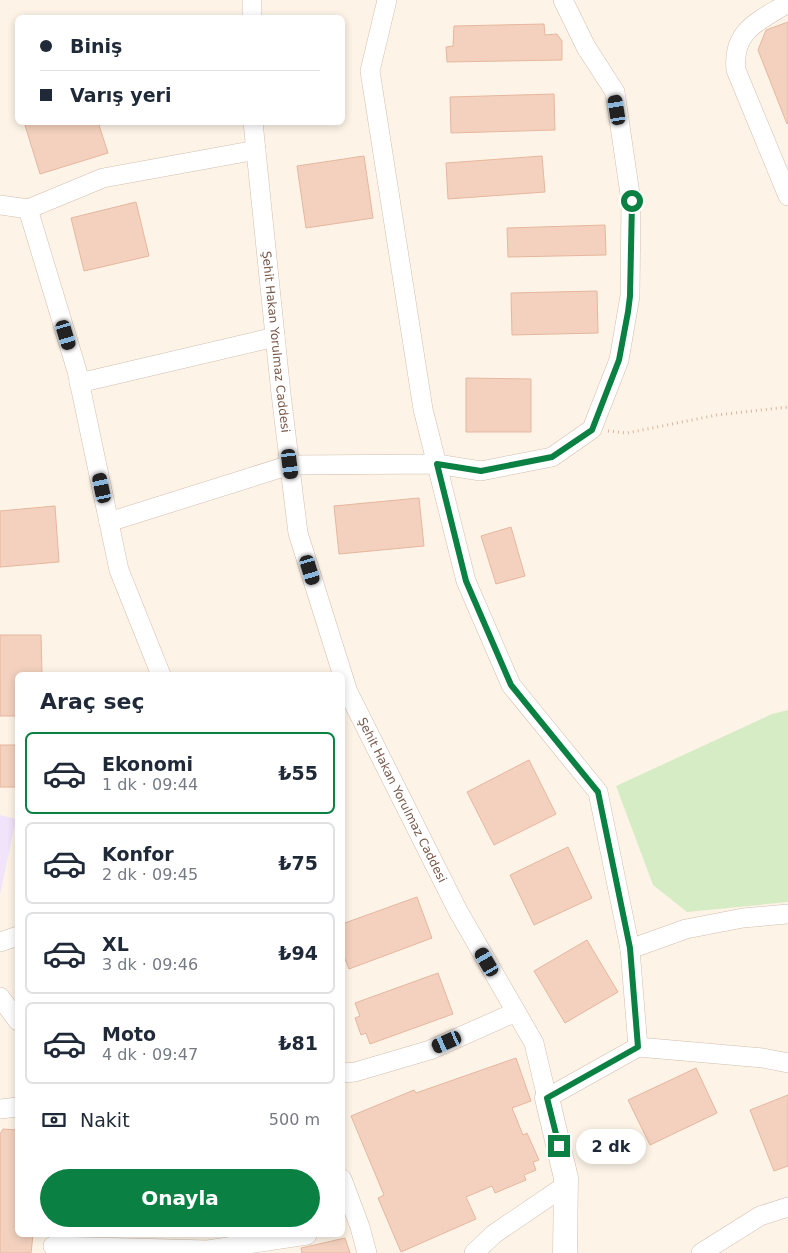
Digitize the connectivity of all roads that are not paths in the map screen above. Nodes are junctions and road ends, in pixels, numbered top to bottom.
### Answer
1 (252, 0) edge
2 (387, 0) edge
3 (563, 0) edge
4 (788, 3) edge
5 (252, 15) edge
6 (254, 125) edge
7 (256, 150) junction
8 (788, 196) edge
9 (0, 205) edge
10 (28, 209) junction
11 (275, 337) junction
12 (80, 383) junction
13 (290, 464) junction
14 (437, 464) junction
15 (109, 522) junction
16 (160, 672) edge
17 (342, 672) edge
18 (345, 682) edge
19 (788, 914) edge
20 (15, 937) edge
21 (0, 942) edge
22 (630, 948) junction
23 (0, 996) edge
24 (516, 1012) junction
25 (15, 1017) edge
26 (638, 1047) junction
27 (788, 1063) edge
28 (345, 1073) edge
29 (547, 1098) junction
30 (15, 1107) edge
31 (0, 1109) edge
32 (566, 1185) junction
33 (345, 1195) edge
34 (788, 1207) edge
35 (351, 1228) edge
36 (294, 1237) edge
37 (53, 1245) edge
38 (367, 1253) edge
39 (474, 1253) edge
40 (565, 1253) edge
41 (701, 1253) edge

1 - 5 street
2 - 14 street
3 - 14 street
4 - 8 street
6 - 7 street, Şehit Hakan Yorulmaz Caddesi
7 - 10 street
7 - 11 street, Şehit Hakan Yorulmaz Caddesi
9 - 10 street
10 - 12 street
11 - 12 street
11 - 13 street, Şehit Hakan Yorulmaz Caddesi
12 - 15 street
13 - 14 street
13 - 15 street
13 - 17 street, Şehit Hakan Yorulmaz Caddesi
14 - 22 street
15 - 16 street
18 - 24 street, Şehit Hakan Yorulmaz Caddesi
19 - 22 street
20 - 21 street
22 - 26 street
23 - 25 street
24 - 28 street
24 - 29 street, Şehit Hakan Yorulmaz Caddesi
26 - 27 street
26 - 29 street
29 - 32 street, Şehit Hakan Yorulmaz Caddesi
30 - 31 street
32 - 39 street
32 - 40 street, Şehit Hakan Yorulmaz Caddesi
33 - 35 street
34 - 41 street
35 - 38 street
36 - 37 street

